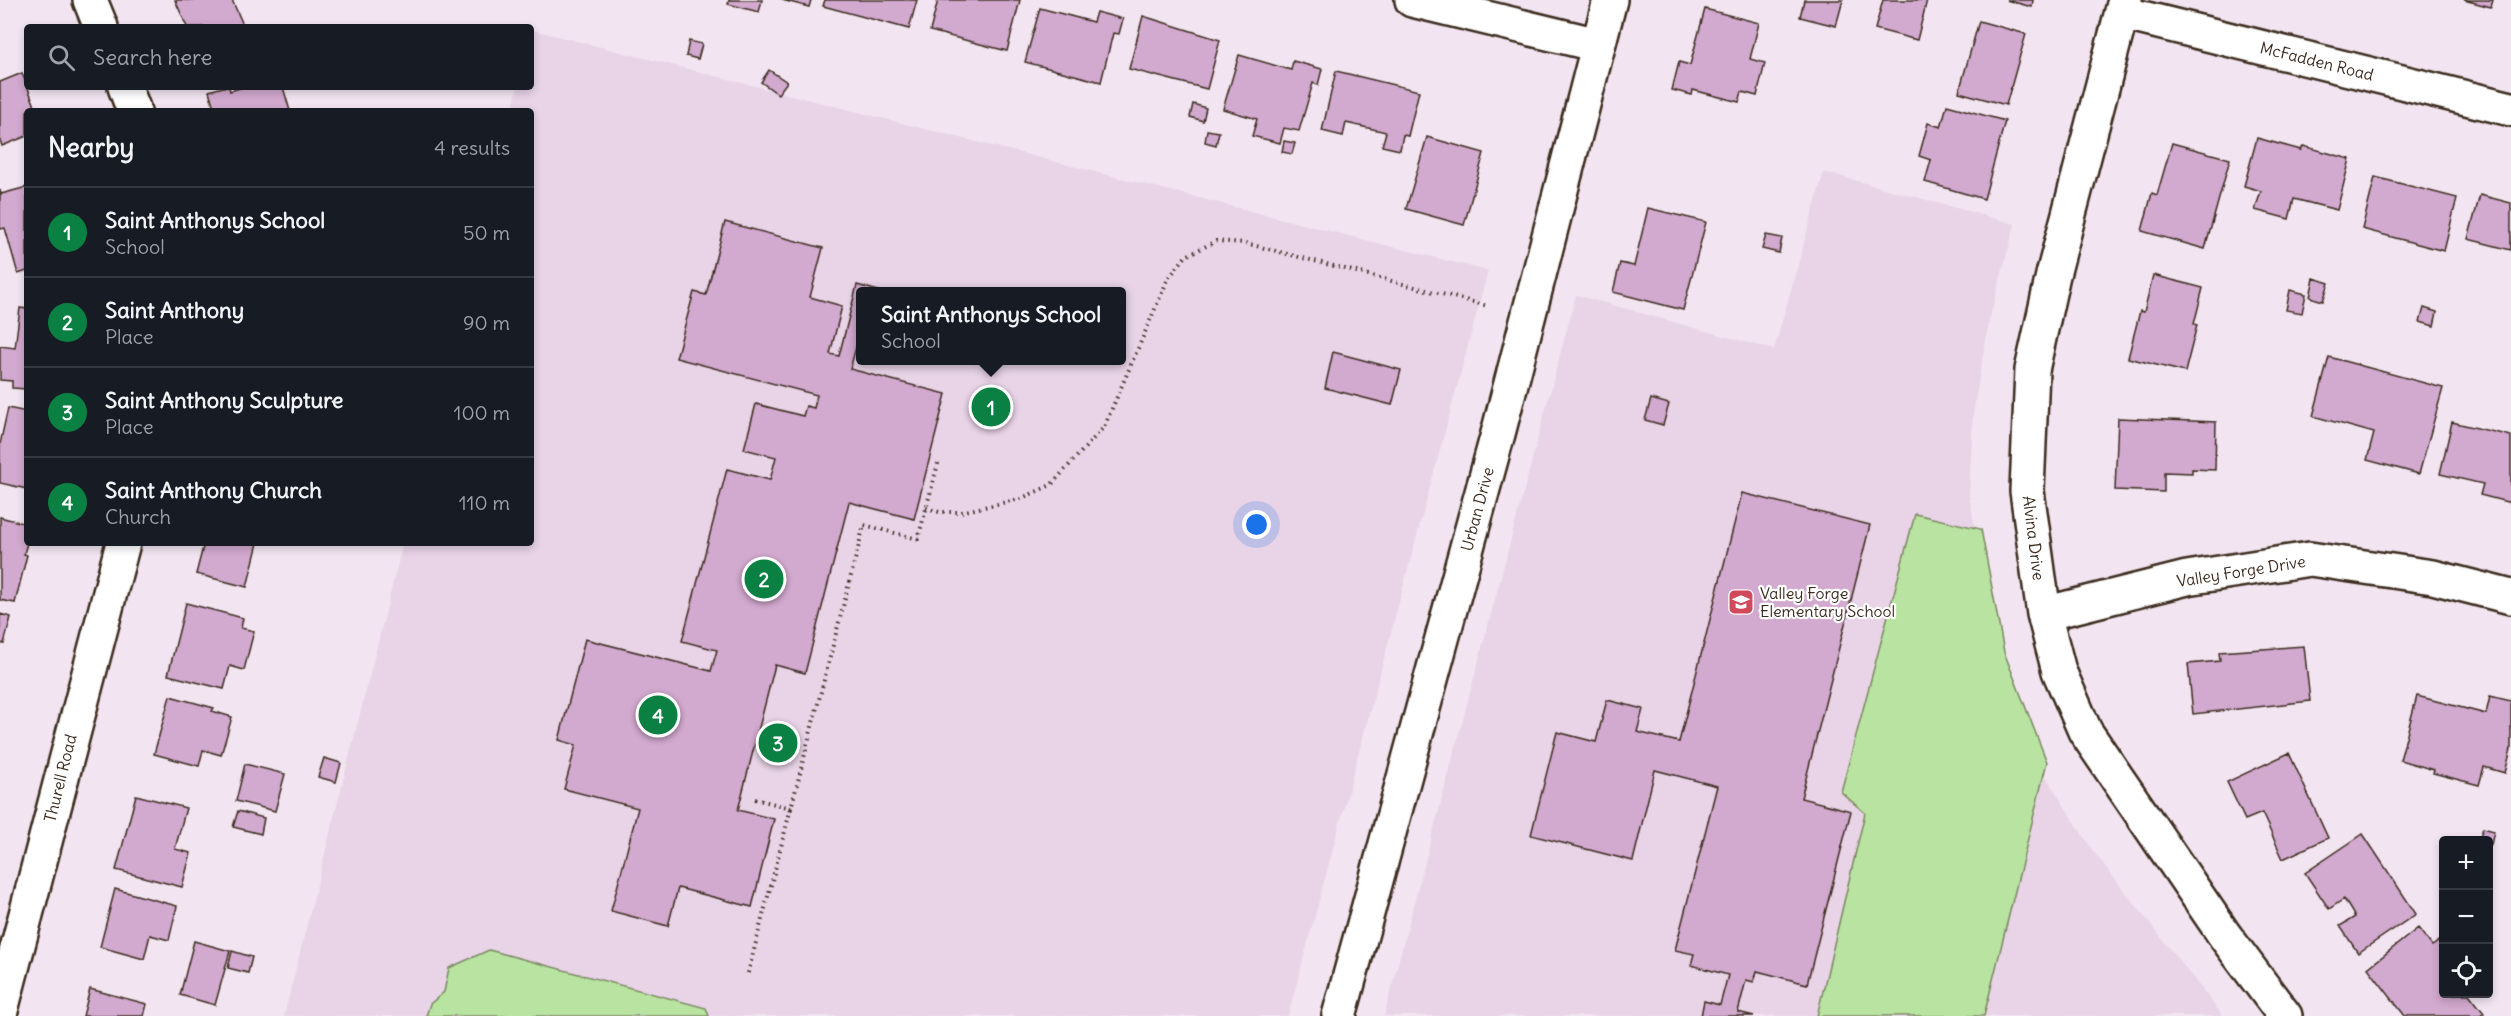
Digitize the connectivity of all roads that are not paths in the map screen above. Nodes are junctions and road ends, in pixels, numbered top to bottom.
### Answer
1 (90, 0) edge
2 (1412, 0) edge
3 (1611, 0) edge
4 (2124, 6) edge
5 (100, 24) edge
6 (1598, 45) junction
7 (126, 90) edge
8 (133, 108) edge
9 (2511, 110) edge
10 (122, 546) edge
11 (2511, 597) edge
12 (2044, 614) junction
13 (0, 1014) edge
14 (1339, 1016) edge
15 (2285, 1016) edge

1 - 5 street
2 - 6 street
3 - 6 street, Urban Drive
4 - 9 street, McFadden Road
4 - 12 street, Alvina Drive
6 - 14 street, Urban Drive
7 - 8 street
10 - 13 street, Thurell Road
11 - 12 street, Valley Forge Drive
12 - 15 street, Alvina Drive

